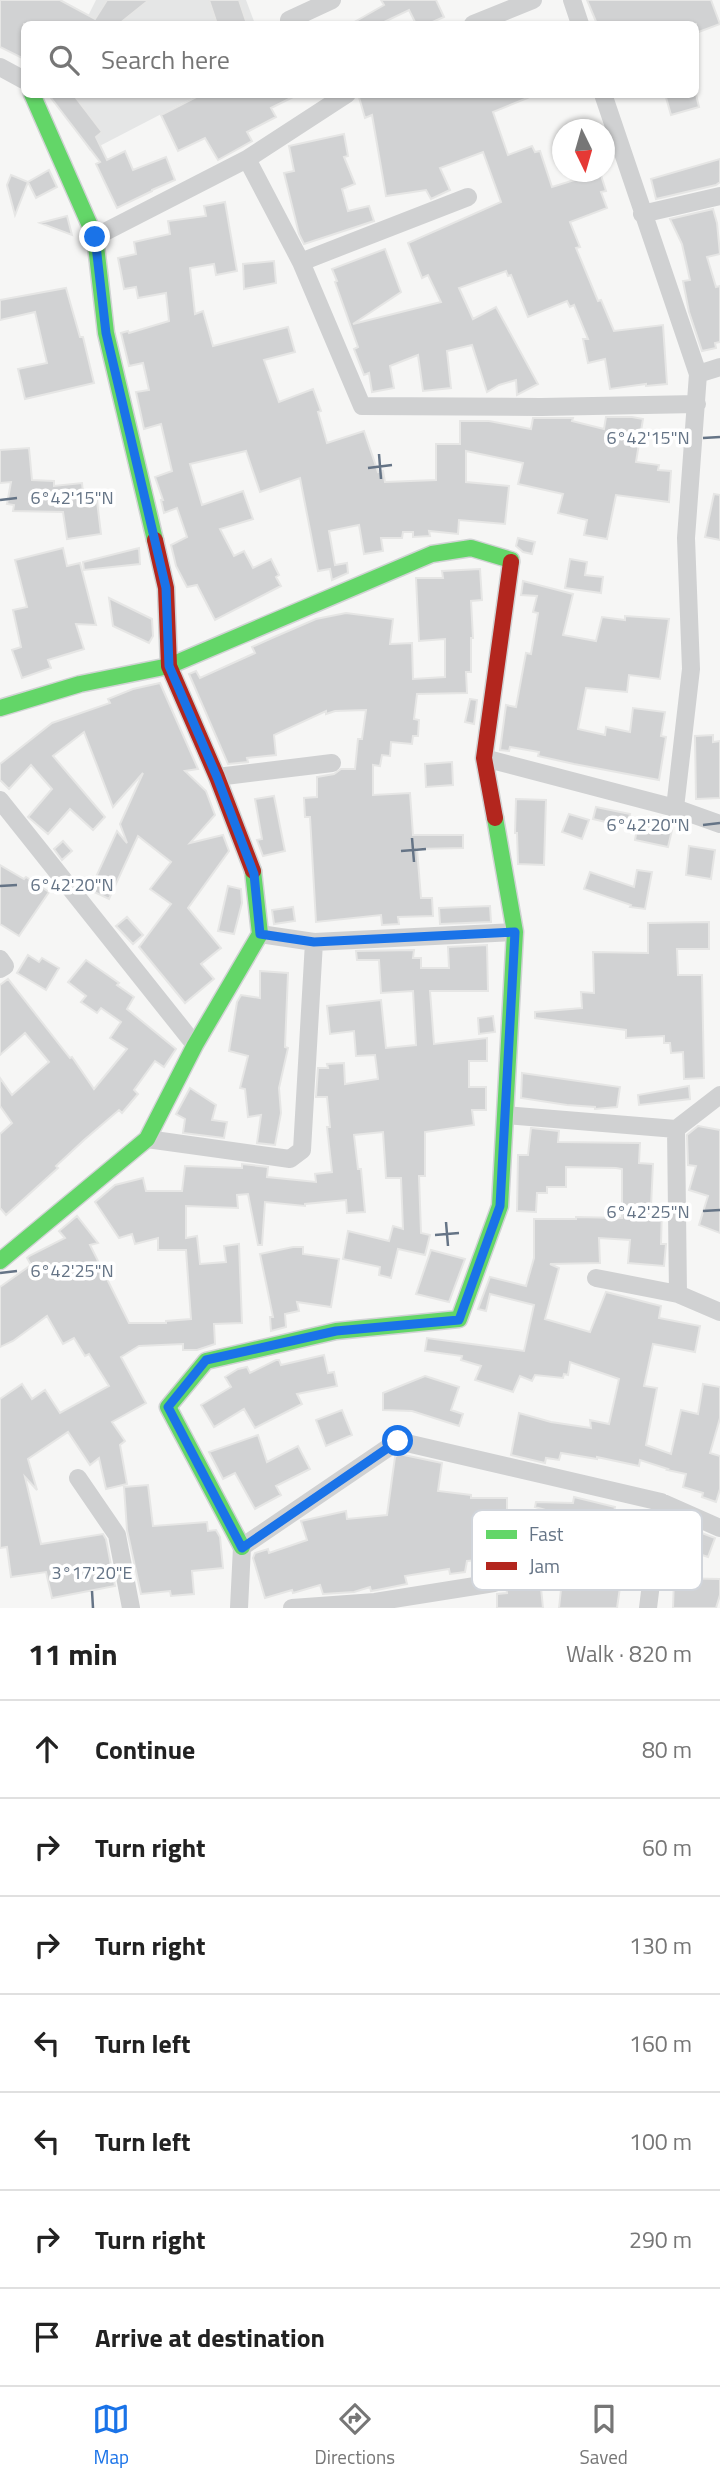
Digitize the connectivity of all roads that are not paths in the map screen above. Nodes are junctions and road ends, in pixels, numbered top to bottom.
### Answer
1 (332, 0) edge
2 (533, 0) edge
3 (572, 0) edge
4 (289, 20) dead end
5 (480, 21) edge
6 (579, 21) edge
7 (0, 67) edge
8 (21, 78) edge
9 (34, 98) edge
10 (341, 98) edge
11 (604, 98) edge
12 (247, 159) junction
13 (720, 196) edge
14 (468, 197) dead end
15 (642, 214) junction
16 (95, 237) junction
17 (300, 262) junction
18 (720, 367) edge
19 (698, 374) junction
20 (697, 404) junction
21 (169, 666) junction
22 (0, 708) edge
23 (484, 758) junction
24 (331, 763) dead end
25 (217, 777) junction
26 (0, 800) edge
27 (675, 808) junction
28 (720, 824) edge
29 (515, 932) junction
30 (260, 934) junction
31 (314, 942) junction
32 (0, 959) edge
33 (0, 969) edge
34 (195, 1045) junction
35 (720, 1095) edge
36 (506, 1115) junction
37 (676, 1129) junction
38 (147, 1139) junction
39 (2, 1256) edge
40 (596, 1278) dead end
41 (678, 1294) junction
42 (720, 1312) edge
43 (78, 1478) dead end
44 (660, 1502) junction
45 (659, 1510) edge
46 (678, 1510) edge
47 (702, 1520) edge
48 (720, 1528) edge
49 (242, 1548) junction
50 (472, 1587) edge
51 (650, 1590) edge
52 (131, 1608) edge
53 (239, 1608) edge
54 (292, 1608) edge
55 (648, 1608) edge

1 - 4 street
2 - 5 street
3 - 6 street
7 - 8 street
9 - 16 street
10 - 12 street
11 - 15 street
12 - 16 street
12 - 17 street
13 - 15 street
14 - 17 street
15 - 19 street
16 - 21 street
17 - 20 street
18 - 19 street
19 - 20 street
20 - 27 street
21 - 22 street
21 - 23 street
21 - 25 street
23 - 27 street
23 - 29 street
24 - 25 street
25 - 30 street
26 - 34 street
27 - 28 street
29 - 31 street
29 - 36 street
30 - 31 street
30 - 34 street
31 - 38 street
32 - 33 street
34 - 38 street
35 - 37 street
36 - 37 street
36 - 49 street
37 - 41 street
38 - 39 street
40 - 41 street
41 - 42 street
43 - 52 street
44 - 45 street
44 - 46 street
44 - 49 street
47 - 48 street
49 - 53 street
50 - 54 street
51 - 55 street

